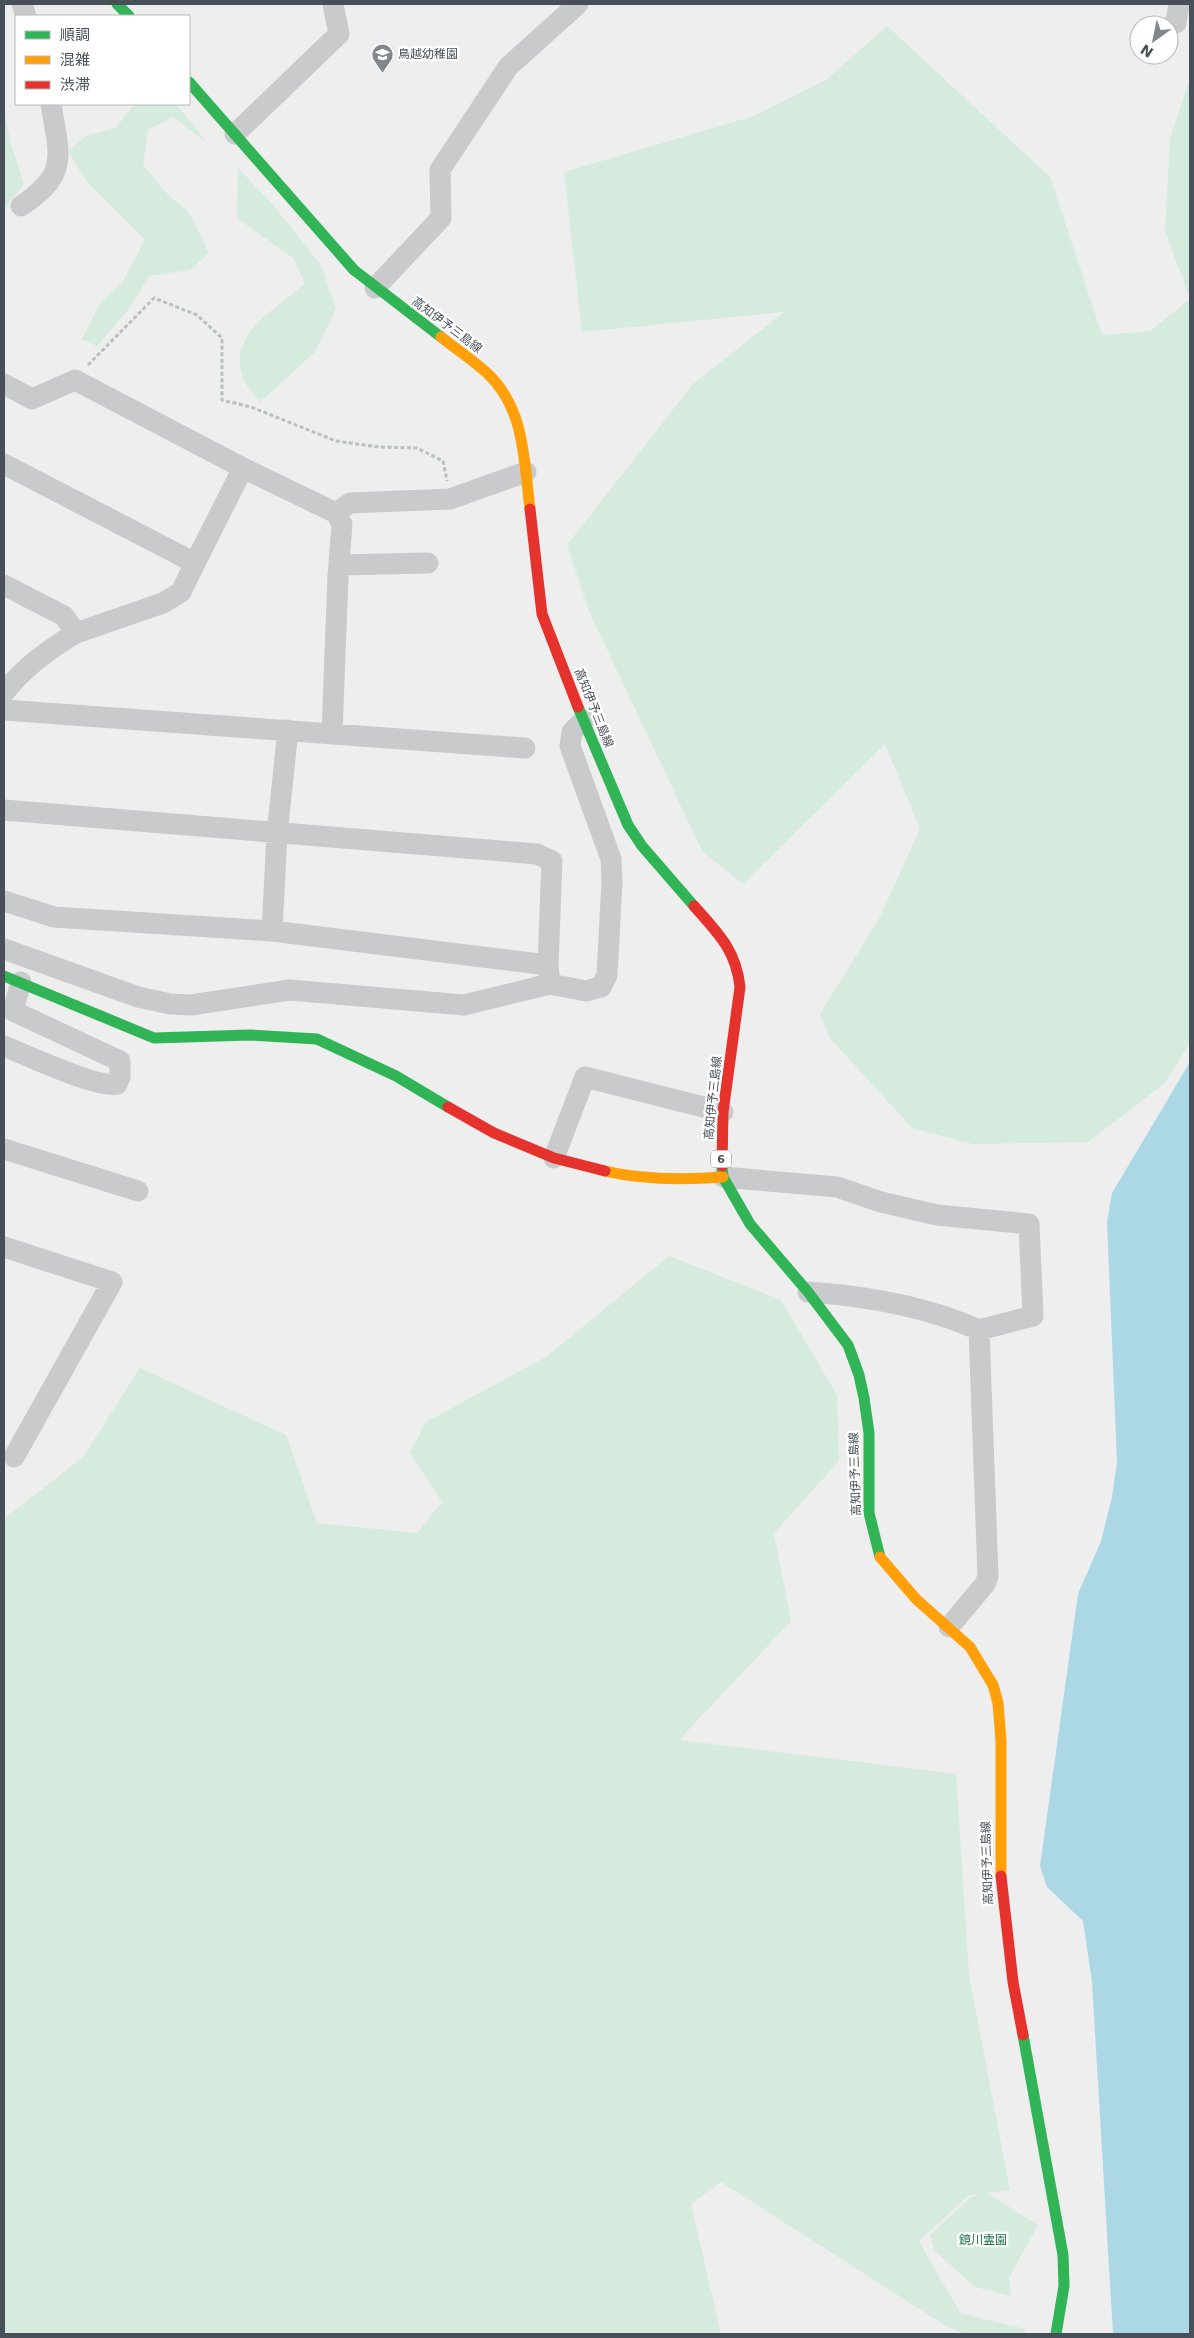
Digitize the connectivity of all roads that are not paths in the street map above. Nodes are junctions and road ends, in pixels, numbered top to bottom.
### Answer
1 (117, 4) edge
2 (333, 4) edge
3 (578, 4) edge
4 (128, 15) edge
5 (190, 83) edge
6 (51, 105) edge
7 (235, 134) junction
8 (21, 206) dead end
9 (375, 288) junction
10 (4, 384) edge
11 (4, 464) edge
12 (243, 468) junction
13 (526, 472) junction
14 (336, 513) junction
15 (195, 563) junction
16 (428, 563) dead end
17 (339, 565) junction
18 (4, 585) edge
19 (76, 633) junction
20 (4, 693) edge
21 (4, 710) edge
22 (584, 720) junction
23 (288, 730) junction
24 (332, 733) junction
25 (525, 748) dead end
26 (4, 810) edge
27 (277, 834) junction
28 (4, 901) edge
29 (272, 932) junction
30 (4, 949) edge
31 (549, 975) junction
32 (13, 979) edge
33 (4, 1046) edge
34 (723, 1112) junction
35 (4, 1149) edge
36 (554, 1158) junction
37 (723, 1177) junction
38 (138, 1191) dead end
39 (4, 1246) edge
40 (808, 1292) junction
41 (979, 1330) junction
42 (14, 1457) dead end
43 (949, 1627) junction
44 (1056, 2334) edge

1 - 4 main road
2 - 7 street
3 - 9 street
5 - 7 main road, 高知伊予三島線 / 6
6 - 8 street
7 - 9 main road, 高知伊予三島線 / 6
9 - 13 main road, 高知伊予三島線 / 6
10 - 12 street
11 - 15 street
12 - 14 street
12 - 15 street
13 - 14 street
13 - 22 main road, 高知伊予三島線 / 6
14 - 17 street
15 - 19 street
16 - 17 street
17 - 24 street
18 - 19 street
19 - 20 street
21 - 23 street
22 - 31 street
22 - 34 main road, 高知伊予三島線 / 6
23 - 24 street
23 - 27 street
24 - 25 street
26 - 27 street
27 - 29 street
27 - 31 street
28 - 29 street
29 - 31 street
30 - 31 street
32 - 33 street
32 - 36 main road
34 - 36 street
34 - 37 main road, 高知伊予三島線 / 6
35 - 38 street
36 - 37 main road
37 - 40 main road, 高知伊予三島線 / 6
37 - 41 street
39 - 42 street
40 - 41 street
40 - 43 main road, 高知伊予三島線 / 6
41 - 43 street
43 - 44 main road, 高知伊予三島線 / 6

